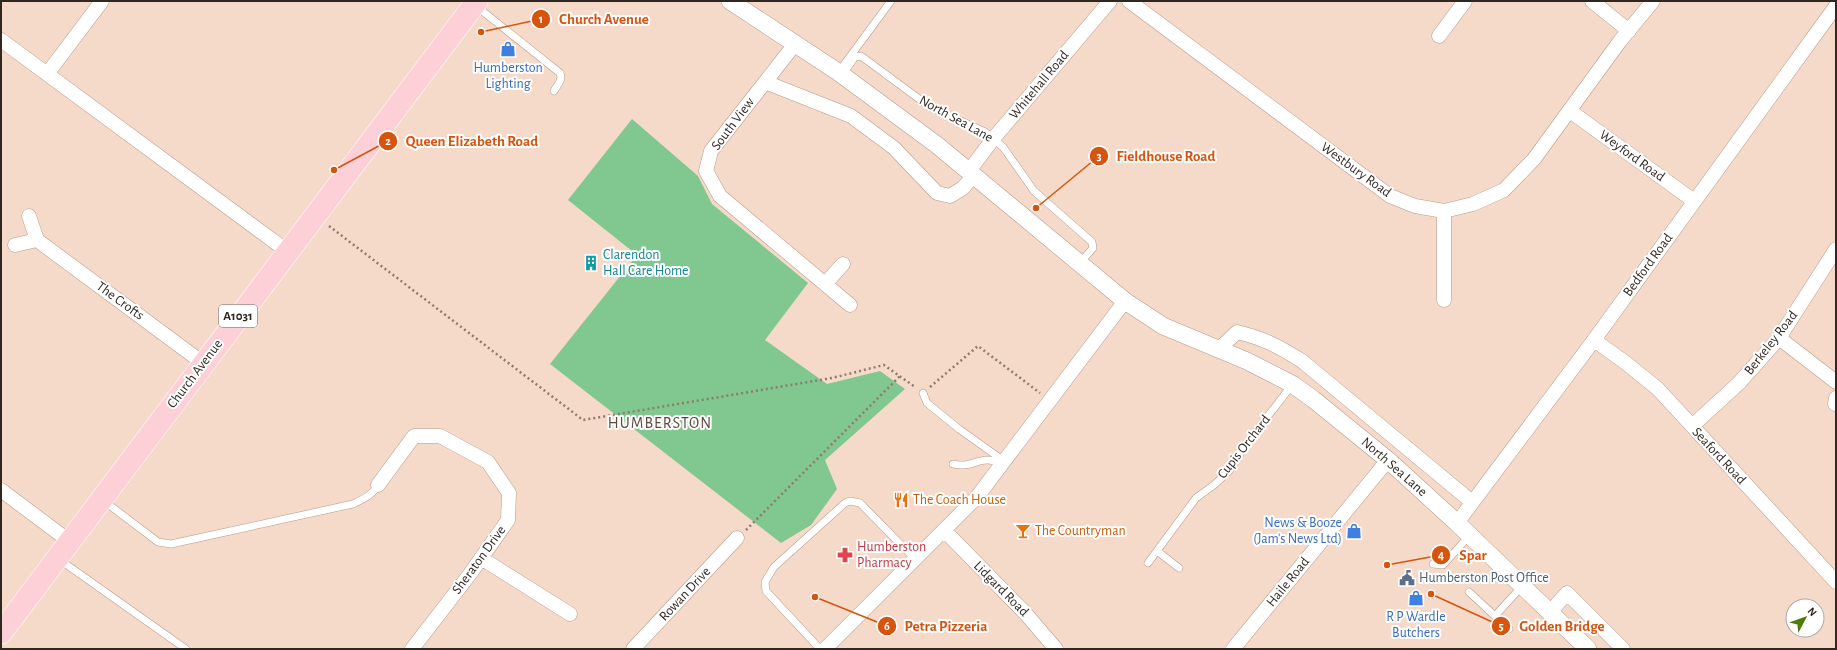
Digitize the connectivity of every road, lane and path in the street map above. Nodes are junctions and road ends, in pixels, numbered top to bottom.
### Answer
1 (102, 1) edge
2 (730, 1) edge
3 (891, 1) edge
4 (1110, 1) edge
5 (1129, 1) edge
6 (1465, 1) edge
7 (1592, 1) edge
8 (1653, 1) edge
9 (475, 3) edge
10 (1836, 6) edge
11 (1629, 31) junction
12 (1439, 36) dead end
13 (1, 40) edge
14 (795, 44) junction
15 (47, 74) junction
16 (840, 74) junction
17 (765, 82) junction
18 (554, 91) dead end
19 (1570, 111) junction
20 (993, 138) junction
21 (971, 173) junction
22 (1694, 201) junction
23 (1444, 211) junction
24 (315, 215) junction
25 (29, 216) dead end
26 (37, 240) junction
27 (15, 245) dead end
28 (1836, 249) edge
29 (287, 251) junction
30 (843, 264) dead end
31 (1079, 264) junction
32 (825, 284) junction
33 (1444, 300) dead end
34 (1125, 301) junction
35 (850, 305) dead end
36 (1779, 338) junction
37 (1594, 340) junction
38 (1218, 350) junction
39 (203, 363) junction
40 (900, 376) junction
41 (1836, 382) edge
42 (1292, 384) junction
43 (923, 393) junction
44 (1049, 400) junction
45 (1692, 426) junction
46 (1388, 460) junction
47 (1003, 462) junction
48 (953, 464) dead end
49 (378, 485) joint
50 (1, 490) edge
51 (100, 498) junction
52 (1472, 502) junction
53 (1457, 523) junction
54 (944, 530) junction
55 (1470, 535) junction
56 (737, 538) joint
57 (62, 549) junction
58 (1157, 551) junction
59 (482, 558) junction
60 (916, 560) junction
61 (1148, 563) dead end
62 (1433, 564) dead end
63 (1179, 568) dead end
64 (1834, 577) edge
65 (1523, 585) junction
66 (1469, 592) dead end
67 (1550, 612) junction
68 (570, 614) dead end
69 (1495, 616) junction
70 (1509, 629) dead end
71 (1, 632) edge
72 (1235, 648) edge
73 (186, 649) edge
74 (412, 649) edge
75 (633, 649) edge
76 (820, 649) edge
77 (825, 649) edge
78 (1056, 649) edge
79 (1588, 649) edge
80 (1623, 649) edge

1 - 15 street
2 - 14 street, North Sea Lane
3 - 16 lane
4 - 20 street, Whitehall Road
5 - 23 street, Westbury Road
6 - 12 street
7 - 11 street
8 - 11 street, Westbury Road
9 - 18 lane
9 - 24 main road, Church Avenue / A1031
10 - 22 street, Bedford Road
11 - 19 street, Westbury Road
13 - 15 street
14 - 16 street, North Sea Lane
14 - 17 street, South View
15 - 29 street
16 - 20 lane, North Sea Lane
16 - 21 street, North Sea Lane
17 - 21 street
17 - 32 street, South View
19 - 22 street, Weyford Road
19 - 23 street, Westbury Road
20 - 21 street, Whitehall Road
20 - 31 lane, North Sea Lane
21 - 31 street, North Sea Lane
22 - 37 street, Bedford Road
23 - 33 street
24 - 29 main road, Church Avenue / A1031
24 - 40 path
25 - 26 street
26 - 27 street
26 - 39 street, The Crofts
28 - 36 street, Berkeley Road
29 - 39 main road, Church Avenue / A1031
30 - 32 street
31 - 34 street, North Sea Lane
32 - 35 street, South View
34 - 38 street, North Sea Lane
34 - 44 street
36 - 41 street
36 - 45 street, Berkeley Road
37 - 45 street, Seaford Road
37 - 52 street, Bedford Road
38 - 42 street, North Sea Lane
38 - 52 street, North Sea Lane
39 - 51 main road, Church Avenue / A1031
40 - 43 path
40 - 56 path
42 - 46 street, North Sea Lane
42 - 58 lane, Cupis Orchard
43 - 44 path
43 - 47 lane
44 - 47 street
45 - 64 street, Seaford Road
46 - 53 street, North Sea Lane
46 - 72 street, Haile Road
47 - 48 lane
47 - 54 street
49 - 51 lane
49 - 59 street, Sheraton Drive
50 - 57 street
51 - 57 main road, Church Avenue / A1031
52 - 53 street, Bedford Road
53 - 55 street, North Sea Lane
54 - 60 street
54 - 78 street, Lidgard Road
55 - 62 lane
55 - 65 street, North Sea Lane
56 - 75 street, Rowan Drive
57 - 71 main road, Church Avenue / A1031
57 - 73 lane
58 - 61 lane, Cupis Orchard
58 - 63 lane
59 - 68 street
59 - 74 street, Sheraton Drive
60 - 76 lane
60 - 77 street
65 - 67 street, North Sea Lane
65 - 69 lane
66 - 69 lane
67 - 79 street, North Sea Lane
67 - 80 street
69 - 70 lane

